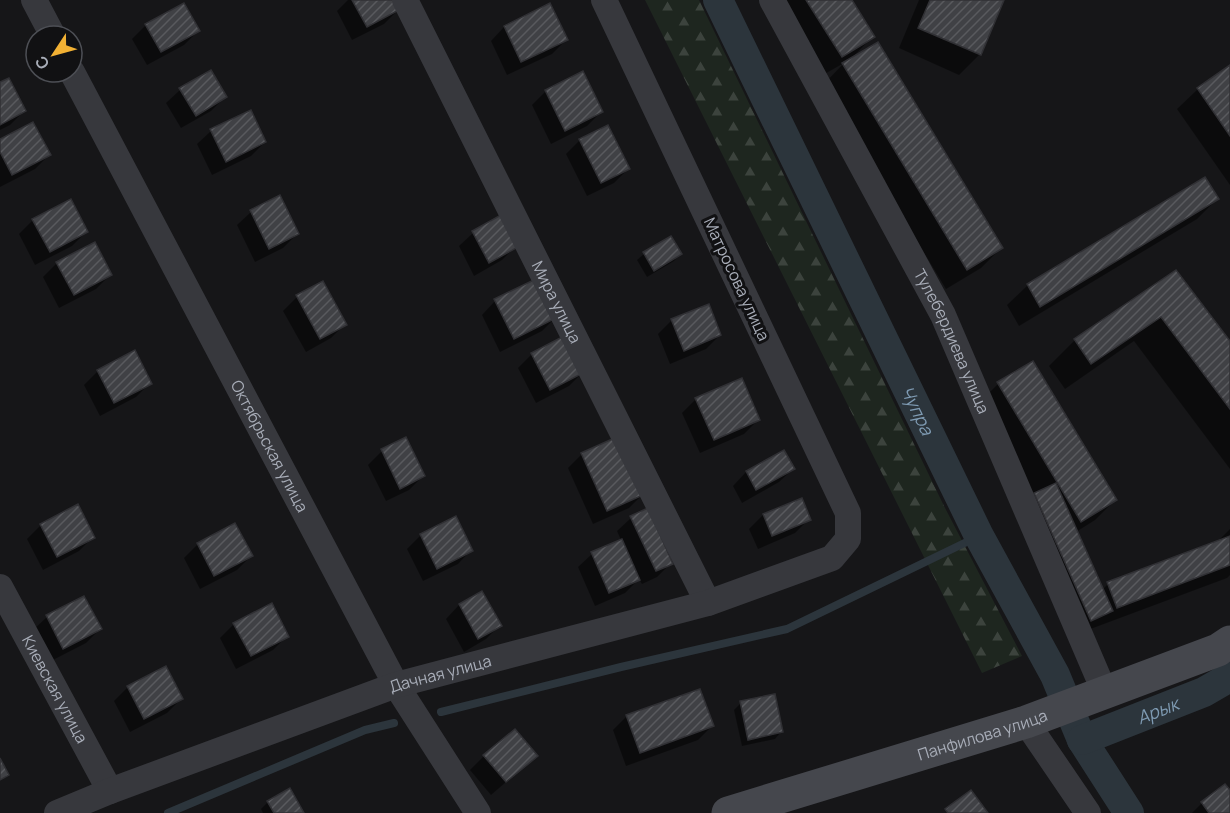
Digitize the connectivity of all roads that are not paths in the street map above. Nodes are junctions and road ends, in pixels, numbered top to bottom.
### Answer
1 (34, 0) edge
2 (405, 0) edge
3 (604, 0) edge
4 (772, 0) edge
5 (47, 24) edge
6 (78, 84) edge
7 (832, 558) joint
8 (0, 587) edge
9 (708, 603) junction
10 (1230, 642) edge
11 (396, 684) junction
12 (1105, 693) junction
13 (1026, 722) junction
14 (110, 791) junction
15 (1077, 809) edge
16 (57, 813) edge
17 (478, 813) edge
18 (728, 813) edge

1 - 5 street
2 - 9 street, Мира улица
3 - 7 street, Матросова улица
4 - 12 street, Тулебердиева улица
6 - 11 street, Октябрьская улица
7 - 9 street, Дачная улица
8 - 14 street, Киевская улица
9 - 11 street, Дачная улица
10 - 12 street, Панфилова улица
11 - 14 street, Дачная улица
11 - 17 street, Октябрьская улица
12 - 13 street, Панфилова улица
13 - 15 street
13 - 18 street, Панфилова улица
14 - 16 street, Дачная улица

